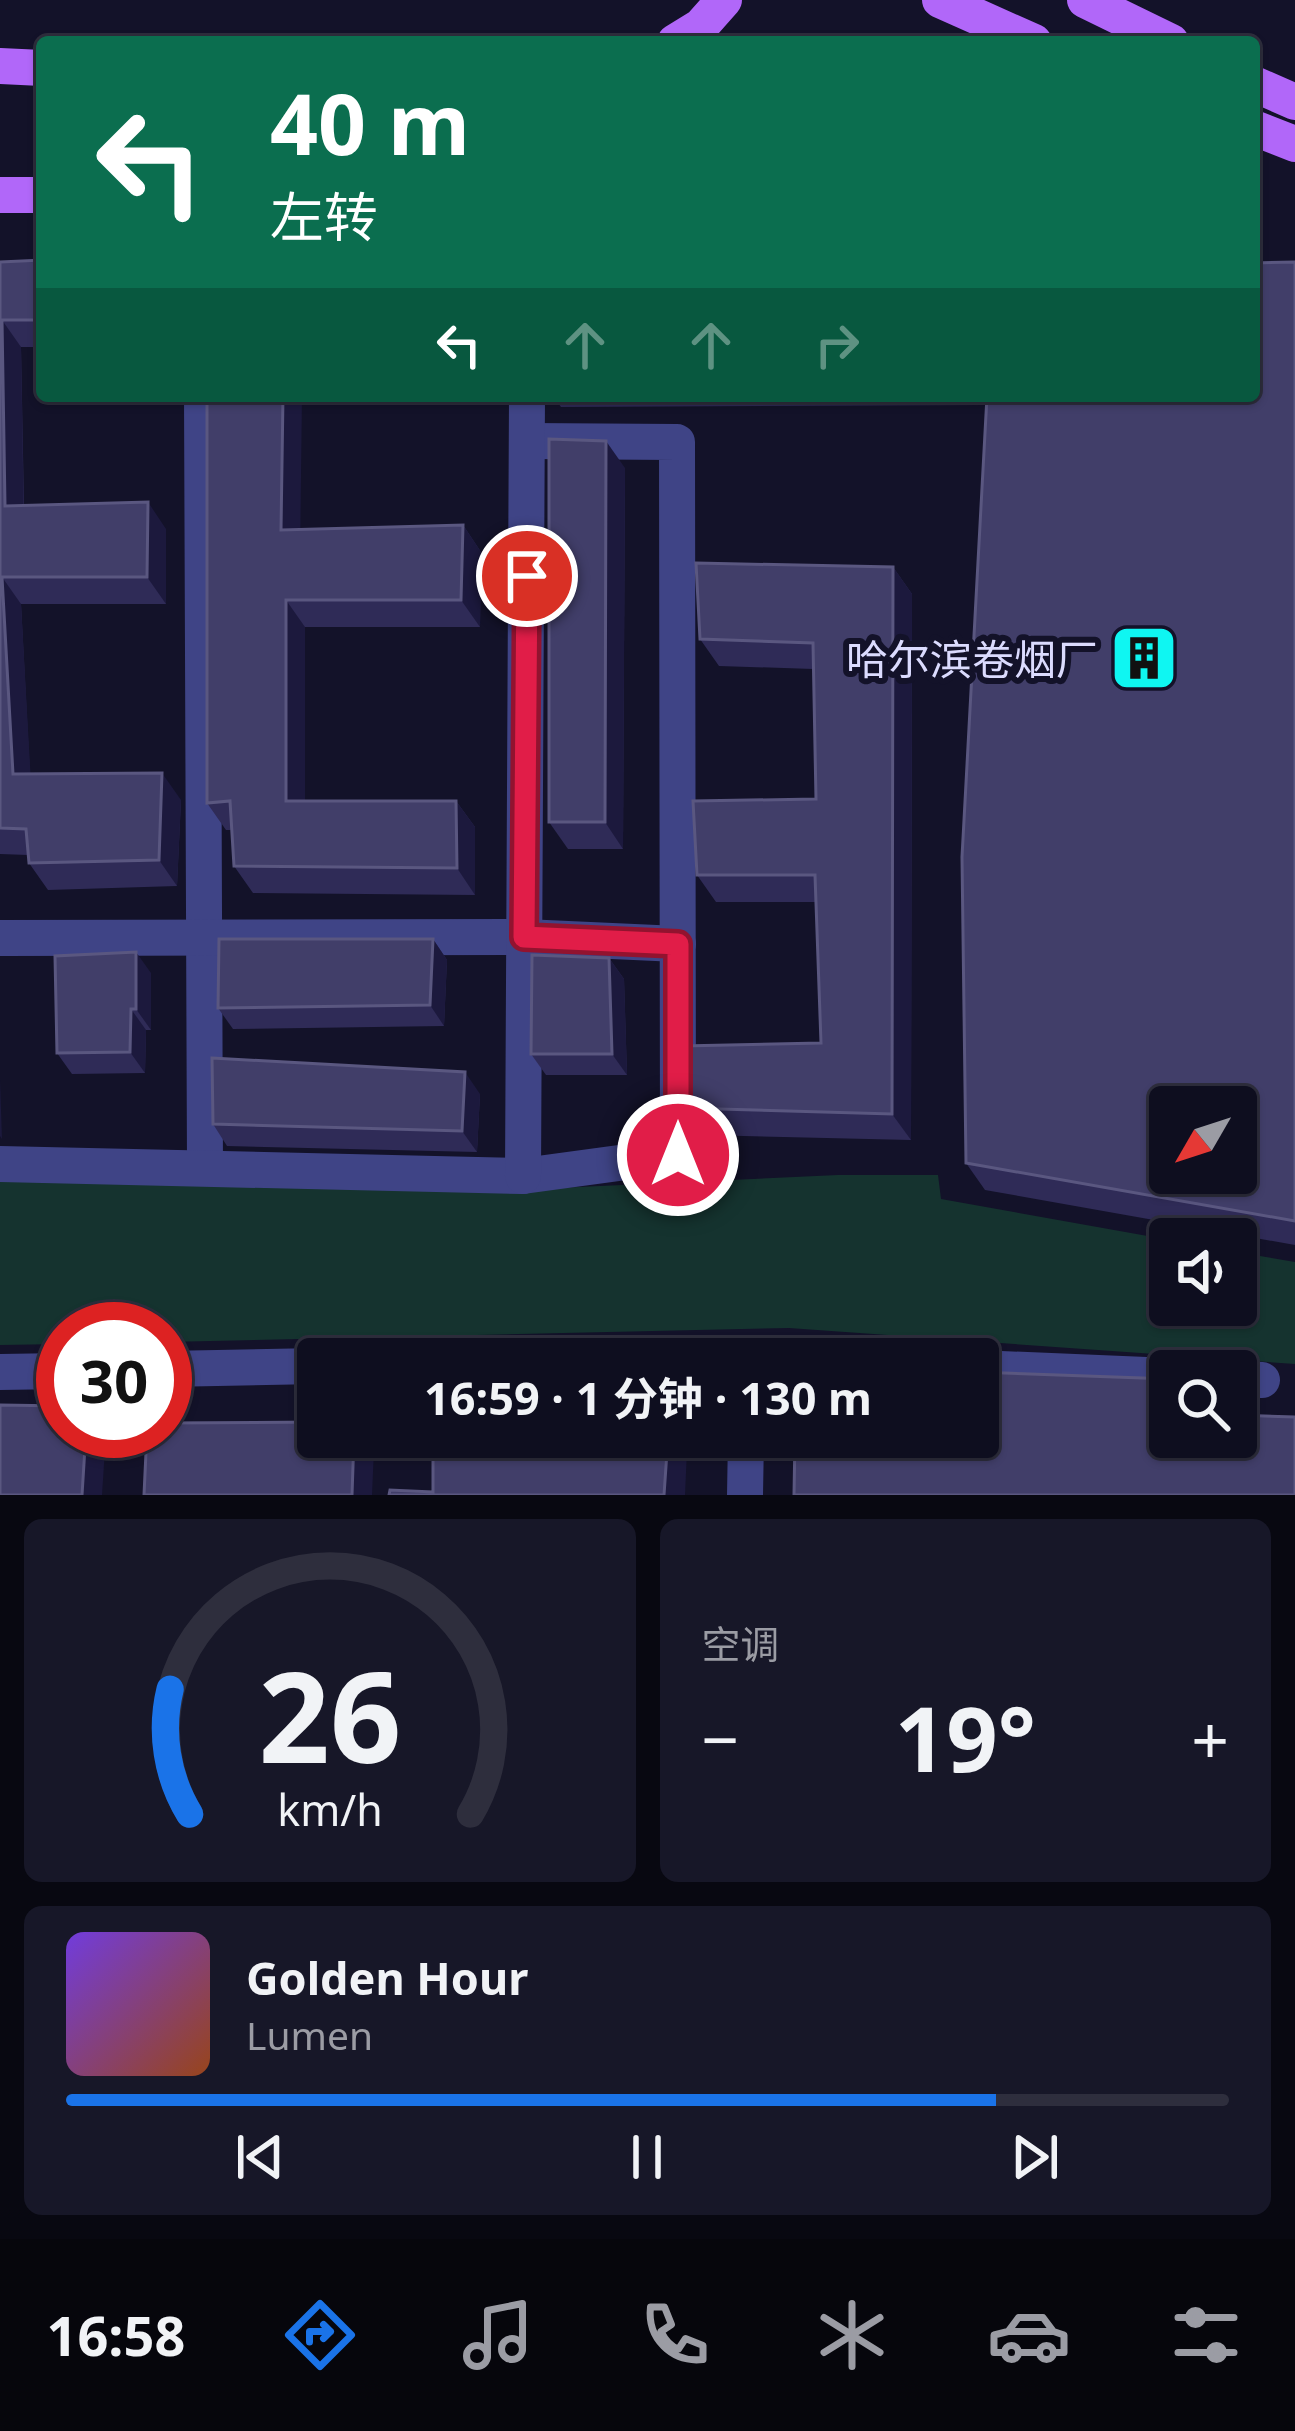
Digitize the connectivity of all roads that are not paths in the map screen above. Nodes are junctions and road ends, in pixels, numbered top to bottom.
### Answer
1 (724, 0) edge
2 (940, 0) edge
3 (1085, 0) edge
4 (1147, 28) edge
5 (685, 36) edge
6 (1021, 36) edge
7 (0, 66) edge
8 (36, 68) edge
9 (1295, 77) edge
10 (1260, 80) edge
11 (1260, 83) edge
12 (1295, 102) edge
13 (0, 195) edge
14 (36, 195) edge
15 (202, 402) edge
16 (527, 402) edge
17 (528, 441) junction
18 (203, 935) junction
19 (524, 937) junction
20 (0, 938) edge
21 (678, 944) junction
22 (0, 1163) edge
23 (205, 1168) junction
24 (523, 1176) junction
25 (297, 1366) edge
26 (192, 1368) edge
27 (999, 1369) edge
28 (36, 1371) edge
29 (0, 1372) edge
30 (1149, 1375) edge
31 (746, 1458) edge
32 (746, 1495) edge

1 - 5 main road
2 - 6 main road
3 - 4 main road
7 - 8 main road
9 - 10 main road
11 - 12 main road
13 - 14 main road
15 - 18 street
16 - 17 street
17 - 19 street
17 - 21 street
18 - 19 street
18 - 20 street
18 - 23 street
19 - 21 street
19 - 24 street
21 - 24 street
22 - 23 street
23 - 24 street
25 - 26 street
27 - 30 street
28 - 29 street
31 - 32 street

